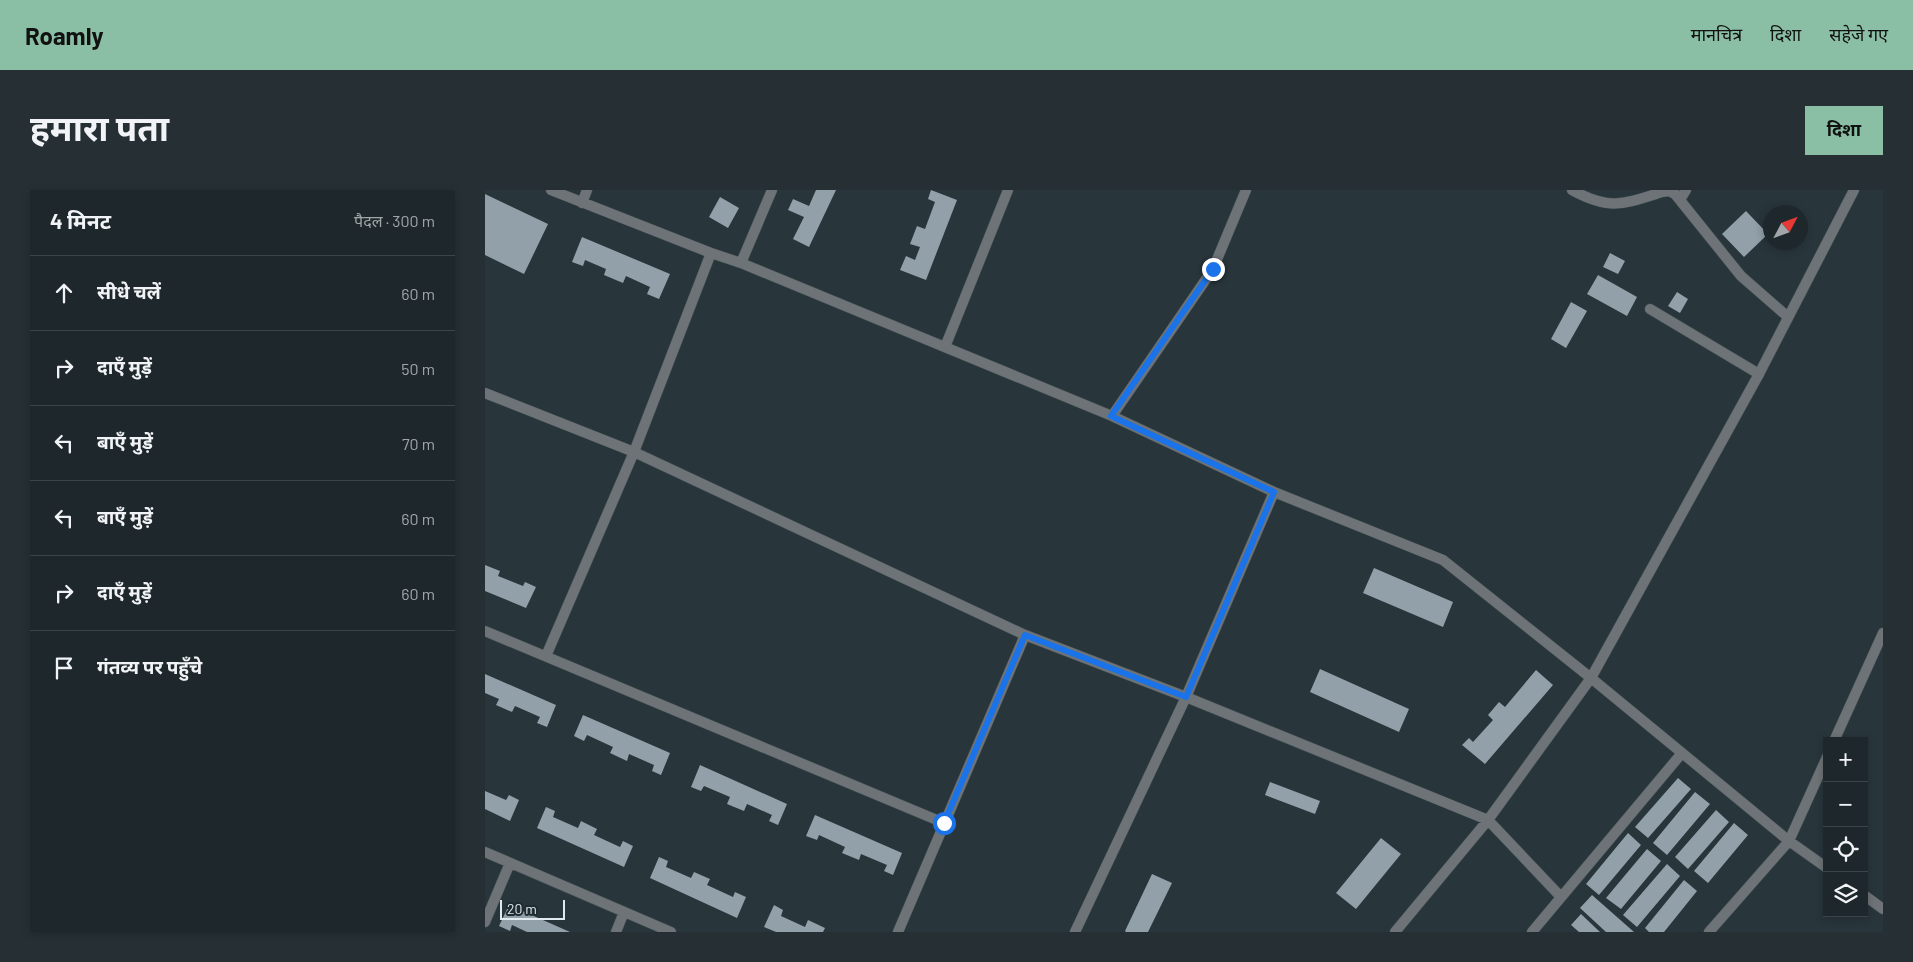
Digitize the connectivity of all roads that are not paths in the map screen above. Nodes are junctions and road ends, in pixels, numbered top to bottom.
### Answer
1 (551, 190) edge
2 (587, 190) edge
3 (772, 190) edge
4 (1246, 190) edge
5 (1572, 190) edge
6 (1685, 190) edge
7 (1854, 190) edge
8 (1006, 191) edge
9 (1680, 200) junction
10 (582, 203) junction
11 (711, 253) junction
12 (741, 263) junction
13 (1649, 310) dead end
14 (1788, 317) junction
15 (945, 347) junction
16 (1759, 374) junction
17 (485, 393) edge
18 (1111, 416) junction
19 (634, 452) junction
20 (1274, 492) junction
21 (485, 630) edge
22 (1883, 633) edge
23 (1025, 635) junction
24 (1879, 649) edge
25 (547, 656) junction
26 (1591, 678) junction
27 (1186, 697) junction
28 (1836, 737) edge
29 (1682, 753) junction
30 (1823, 766) edge
31 (1488, 820) junction
32 (944, 823) junction
33 (1789, 842) junction
34 (485, 852) edge
35 (510, 863) junction
36 (1823, 865) edge
37 (1561, 897) junction
38 (1868, 898) edge
39 (1883, 909) edge
40 (624, 912) junction
41 (485, 922) edge
42 (617, 932) edge
43 (671, 932) edge
44 (898, 932) edge
45 (1075, 932) edge
46 (1395, 932) edge
47 (1532, 932) edge
48 (1709, 932) edge

1 - 10 street
2 - 10 street
3 - 12 street
4 - 18 street
5 - 9 street
6 - 9 street
7 - 14 street
8 - 15 street
9 - 14 street
10 - 11 street
11 - 12 street
11 - 19 street
12 - 15 street
13 - 16 street
14 - 16 street
15 - 18 street
16 - 26 street
17 - 19 street
18 - 20 street
19 - 23 street
19 - 25 street
20 - 26 street
20 - 27 street
21 - 25 street
22 - 24 street
23 - 27 street
23 - 32 street
24 - 28 street
25 - 32 street
26 - 29 street
26 - 31 street
27 - 31 street
27 - 45 street
29 - 33 street
29 - 37 street
30 - 33 street
31 - 37 street
31 - 46 street
32 - 44 street
33 - 36 street
33 - 48 street
34 - 35 street
35 - 40 street
35 - 41 street
37 - 47 street
38 - 39 street
40 - 42 street
40 - 43 street

